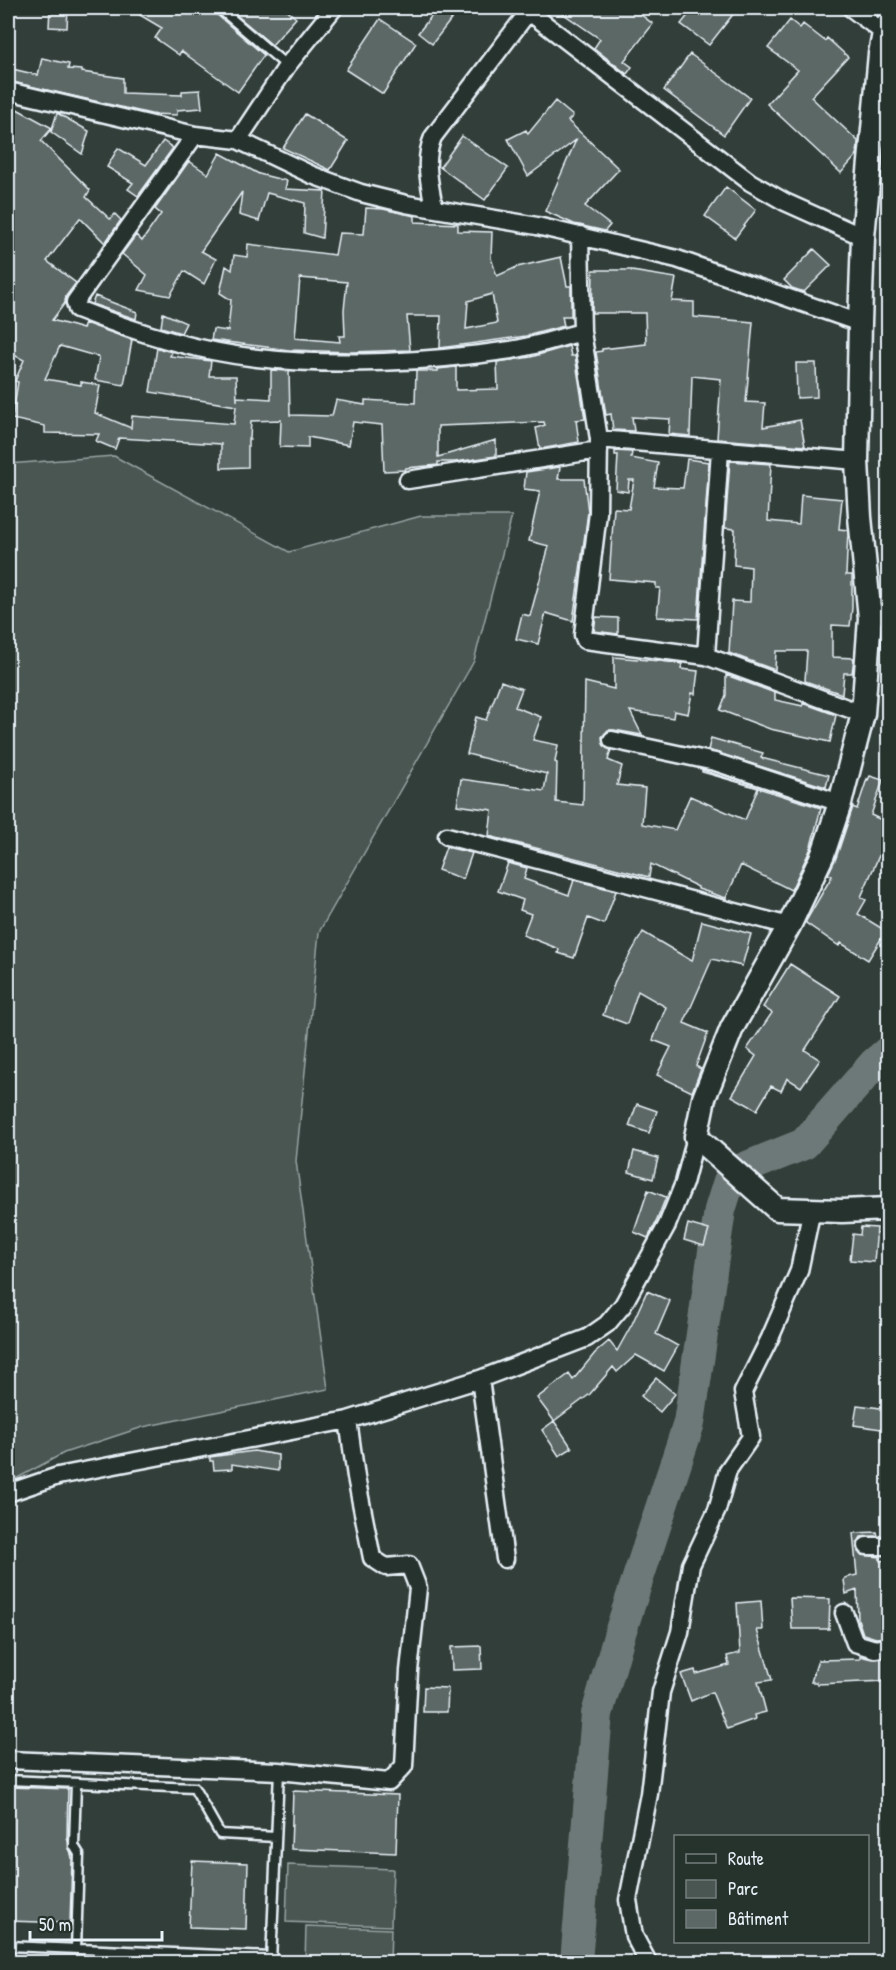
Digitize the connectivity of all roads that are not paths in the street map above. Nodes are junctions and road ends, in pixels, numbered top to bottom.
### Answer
1 (219, 8) edge
2 (334, 8) edge
3 (851, 8) edge
4 (526, 9) edge
5 (886, 28) edge
6 (287, 66) junction
7 (8, 91) edge
8 (195, 135) junction
9 (238, 140) junction
10 (434, 208) junction
11 (580, 235) junction
12 (863, 237) junction
13 (860, 323) junction
14 (582, 332) junction
15 (599, 445) junction
16 (720, 450) junction
17 (857, 461) junction
18 (408, 480) dead end
19 (879, 614) edge
20 (706, 656) junction
21 (863, 714) junction
22 (612, 740) dead end
23 (840, 803) junction
24 (447, 836) dead end
25 (789, 926) junction
26 (696, 1137) junction
27 (812, 1209) junction
28 (888, 1209) edge
29 (480, 1379) junction
30 (348, 1420) junction
31 (8, 1493) edge
32 (867, 1546) dead end
33 (888, 1546) edge
34 (505, 1559) dead end
35 (844, 1613) dead end
36 (888, 1647) edge
37 (8, 1760) edge
38 (279, 1771) junction
39 (8, 1780) edge
40 (76, 1783) junction
41 (276, 1837) junction
42 (8, 1946) edge
43 (76, 1949) junction
44 (271, 1960) edge
45 (648, 1962) edge

1 - 6 lane
2 - 6 street
3 - 5 street
4 - 10 street
4 - 12 street
5 - 12 street
6 - 9 street
7 - 8 street
8 - 9 street
8 - 14 street
9 - 10 street
10 - 11 street
11 - 13 street
11 - 14 street
12 - 13 street
13 - 17 street
14 - 15 street
15 - 16 street
15 - 18 street
15 - 20 street
16 - 17 street
16 - 20 street
17 - 19 street
19 - 21 street
20 - 21 street
21 - 23 street
22 - 23 street
23 - 25 street
24 - 25 street
25 - 26 street
26 - 27 street
26 - 29 street
27 - 28 street
27 - 45 street
29 - 30 street
29 - 34 street
30 - 31 street
30 - 38 street
32 - 33 street
35 - 36 street
37 - 38 street
38 - 41 lane
39 - 40 lane
40 - 41 lane
40 - 43 lane
41 - 44 lane
42 - 43 lane
43 - 44 lane

